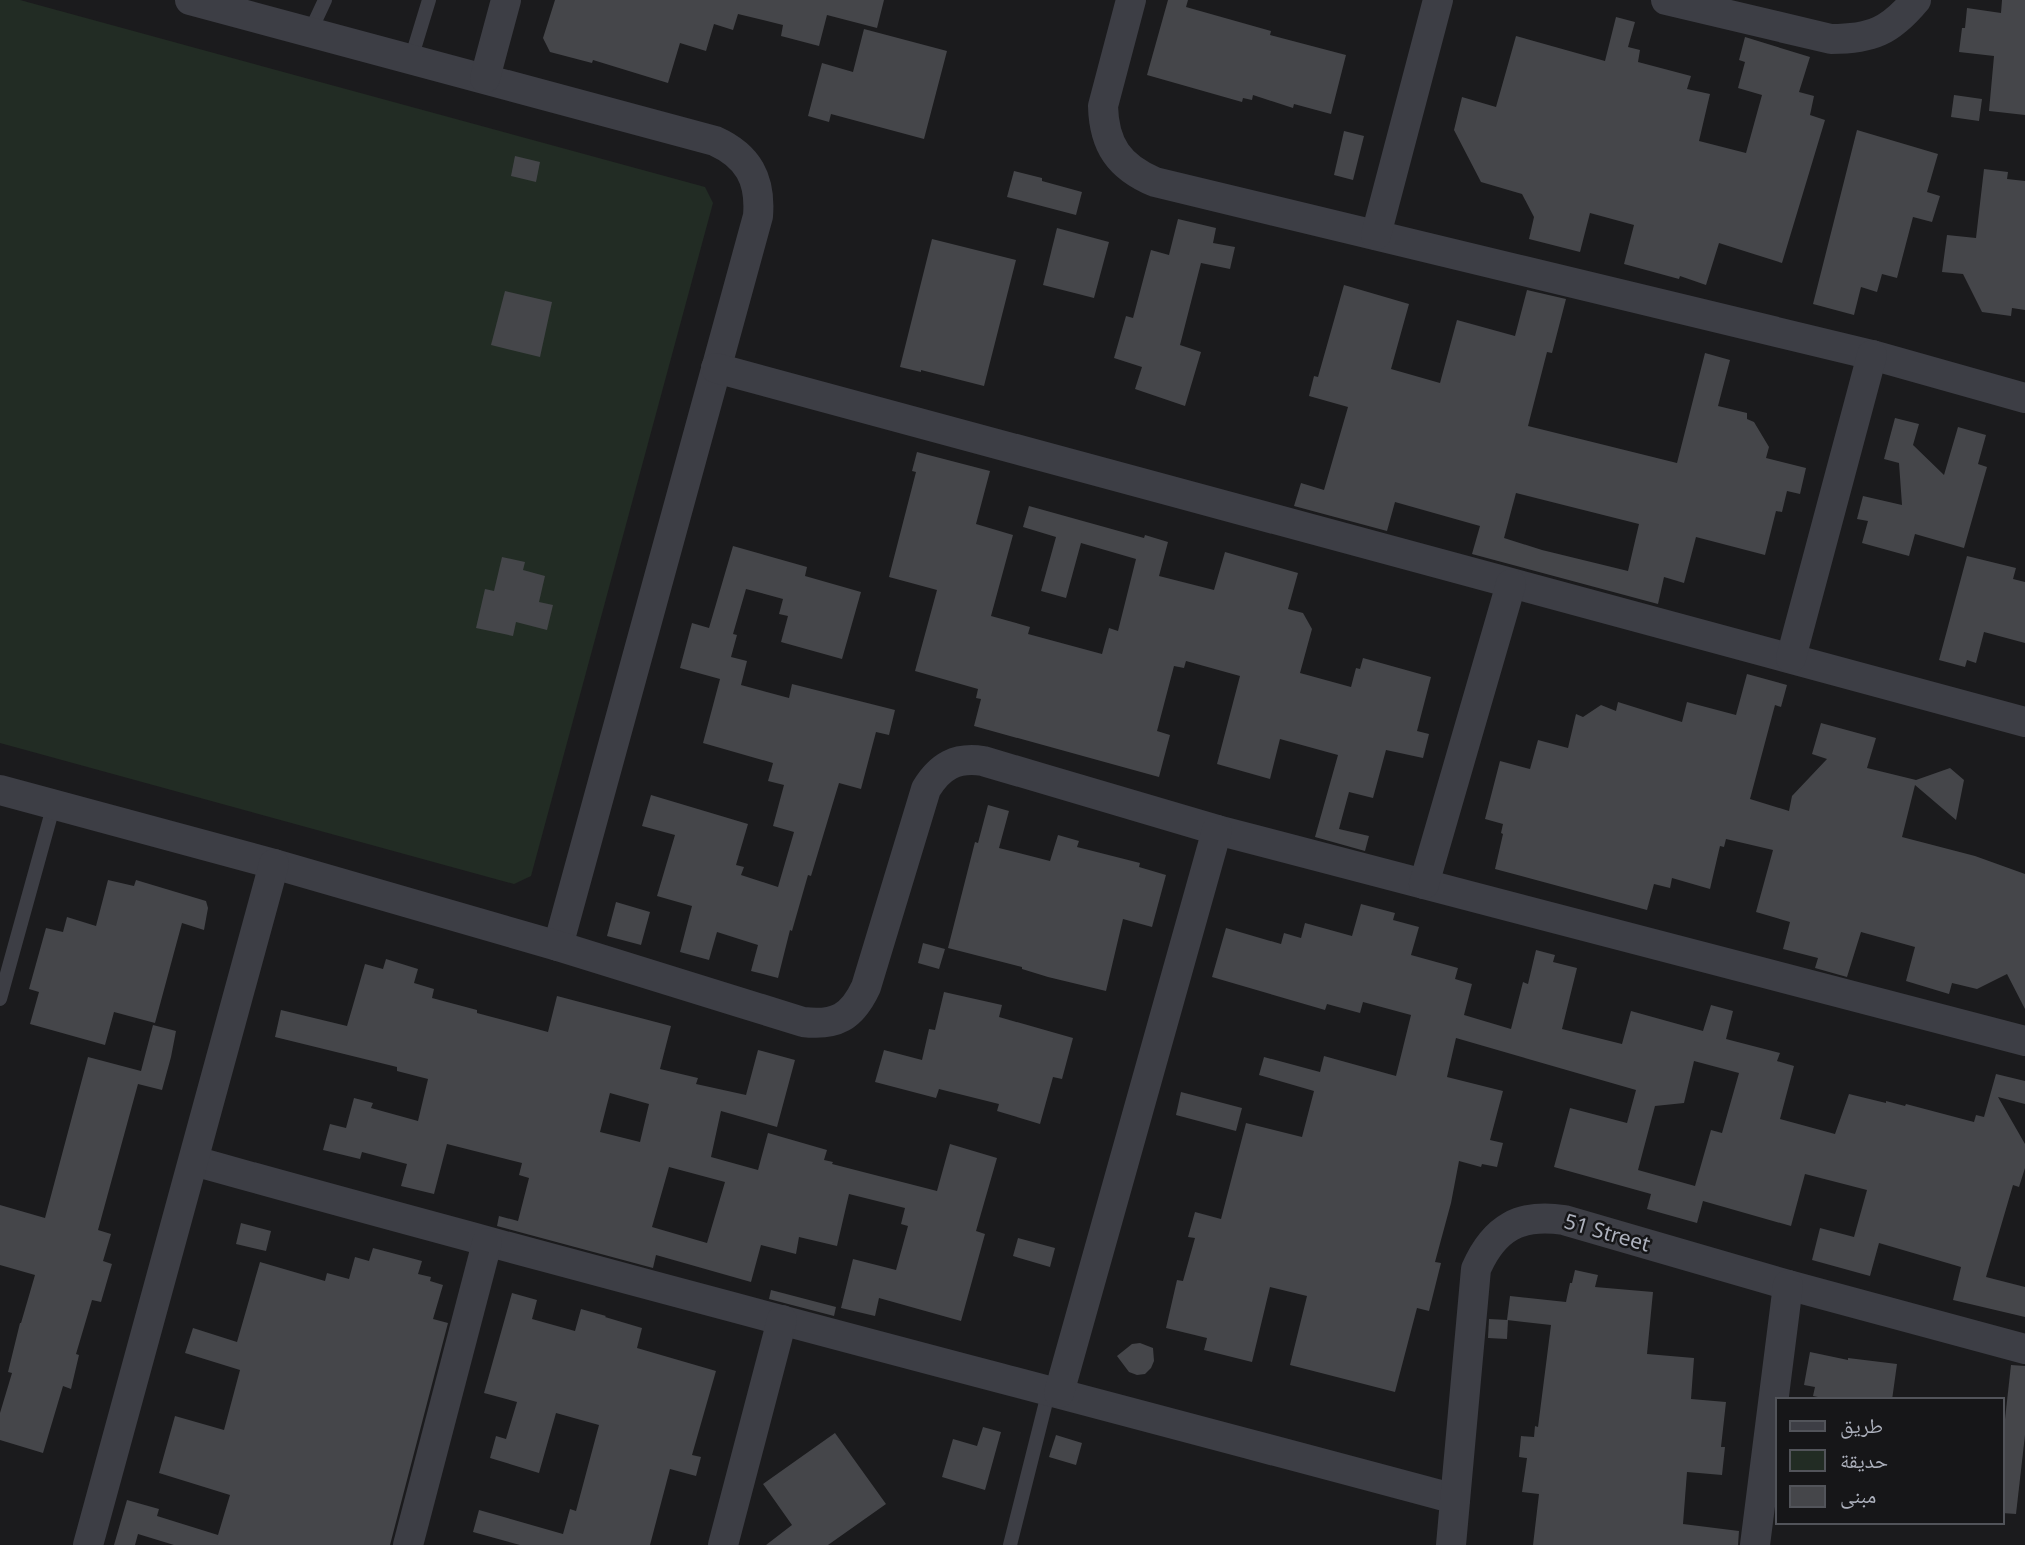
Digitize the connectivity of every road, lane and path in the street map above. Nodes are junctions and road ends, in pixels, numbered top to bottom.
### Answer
1 (190, 0) edge
2 (325, 0) edge
3 (429, 0) edge
4 (506, 0) edge
5 (1131, 0) edge
6 (1438, 0) edge
7 (1666, 0) edge
8 (1916, 0) edge
9 (1707, 5) edge
10 (310, 32) junction
11 (411, 60) junction
12 (485, 78) junction
13 (1376, 235) junction
14 (1872, 355) junction
15 (716, 368) junction
16 (2025, 398) edge
17 (1511, 584) junction
18 (1791, 658) junction
19 (2025, 722) edge
20 (0, 790) edge
21 (54, 804) junction
22 (1217, 830) junction
23 (274, 864) junction
24 (1424, 884) junction
25 (558, 946) junction
26 (0, 999) edge
27 (2025, 1041) edge
28 (194, 1161) junction
29 (487, 1243) junction
30 (1788, 1285) junction
31 (782, 1320) junction
32 (2025, 1349) edge
33 (1054, 1391) junction
34 (1455, 1499) junction
35 (88, 1545) edge
36 (408, 1545) edge
37 (723, 1545) edge
38 (1010, 1545) edge
39 (1451, 1545) edge
40 (1755, 1545) edge

1 - 10 street
2 - 10 lane
3 - 11 lane
4 - 12 street
5 - 13 street
6 - 13 street
7 - 9 street
8 - 9 street
10 - 11 street
11 - 12 street
12 - 15 street
13 - 14 street
14 - 16 street
14 - 18 street
15 - 17 street
15 - 25 street
17 - 18 street
17 - 24 street
18 - 19 street
20 - 21 street
21 - 23 street
21 - 26 lane
22 - 24 street
22 - 25 street
22 - 33 street
23 - 25 street
23 - 28 street
24 - 27 street
28 - 29 street
28 - 35 street
29 - 31 street
29 - 36 street
30 - 32 street, 51 Street
30 - 34 street, 51 Street
30 - 40 street
31 - 33 street
31 - 37 street
33 - 34 street
33 - 38 lane
34 - 39 street, 51 Street

